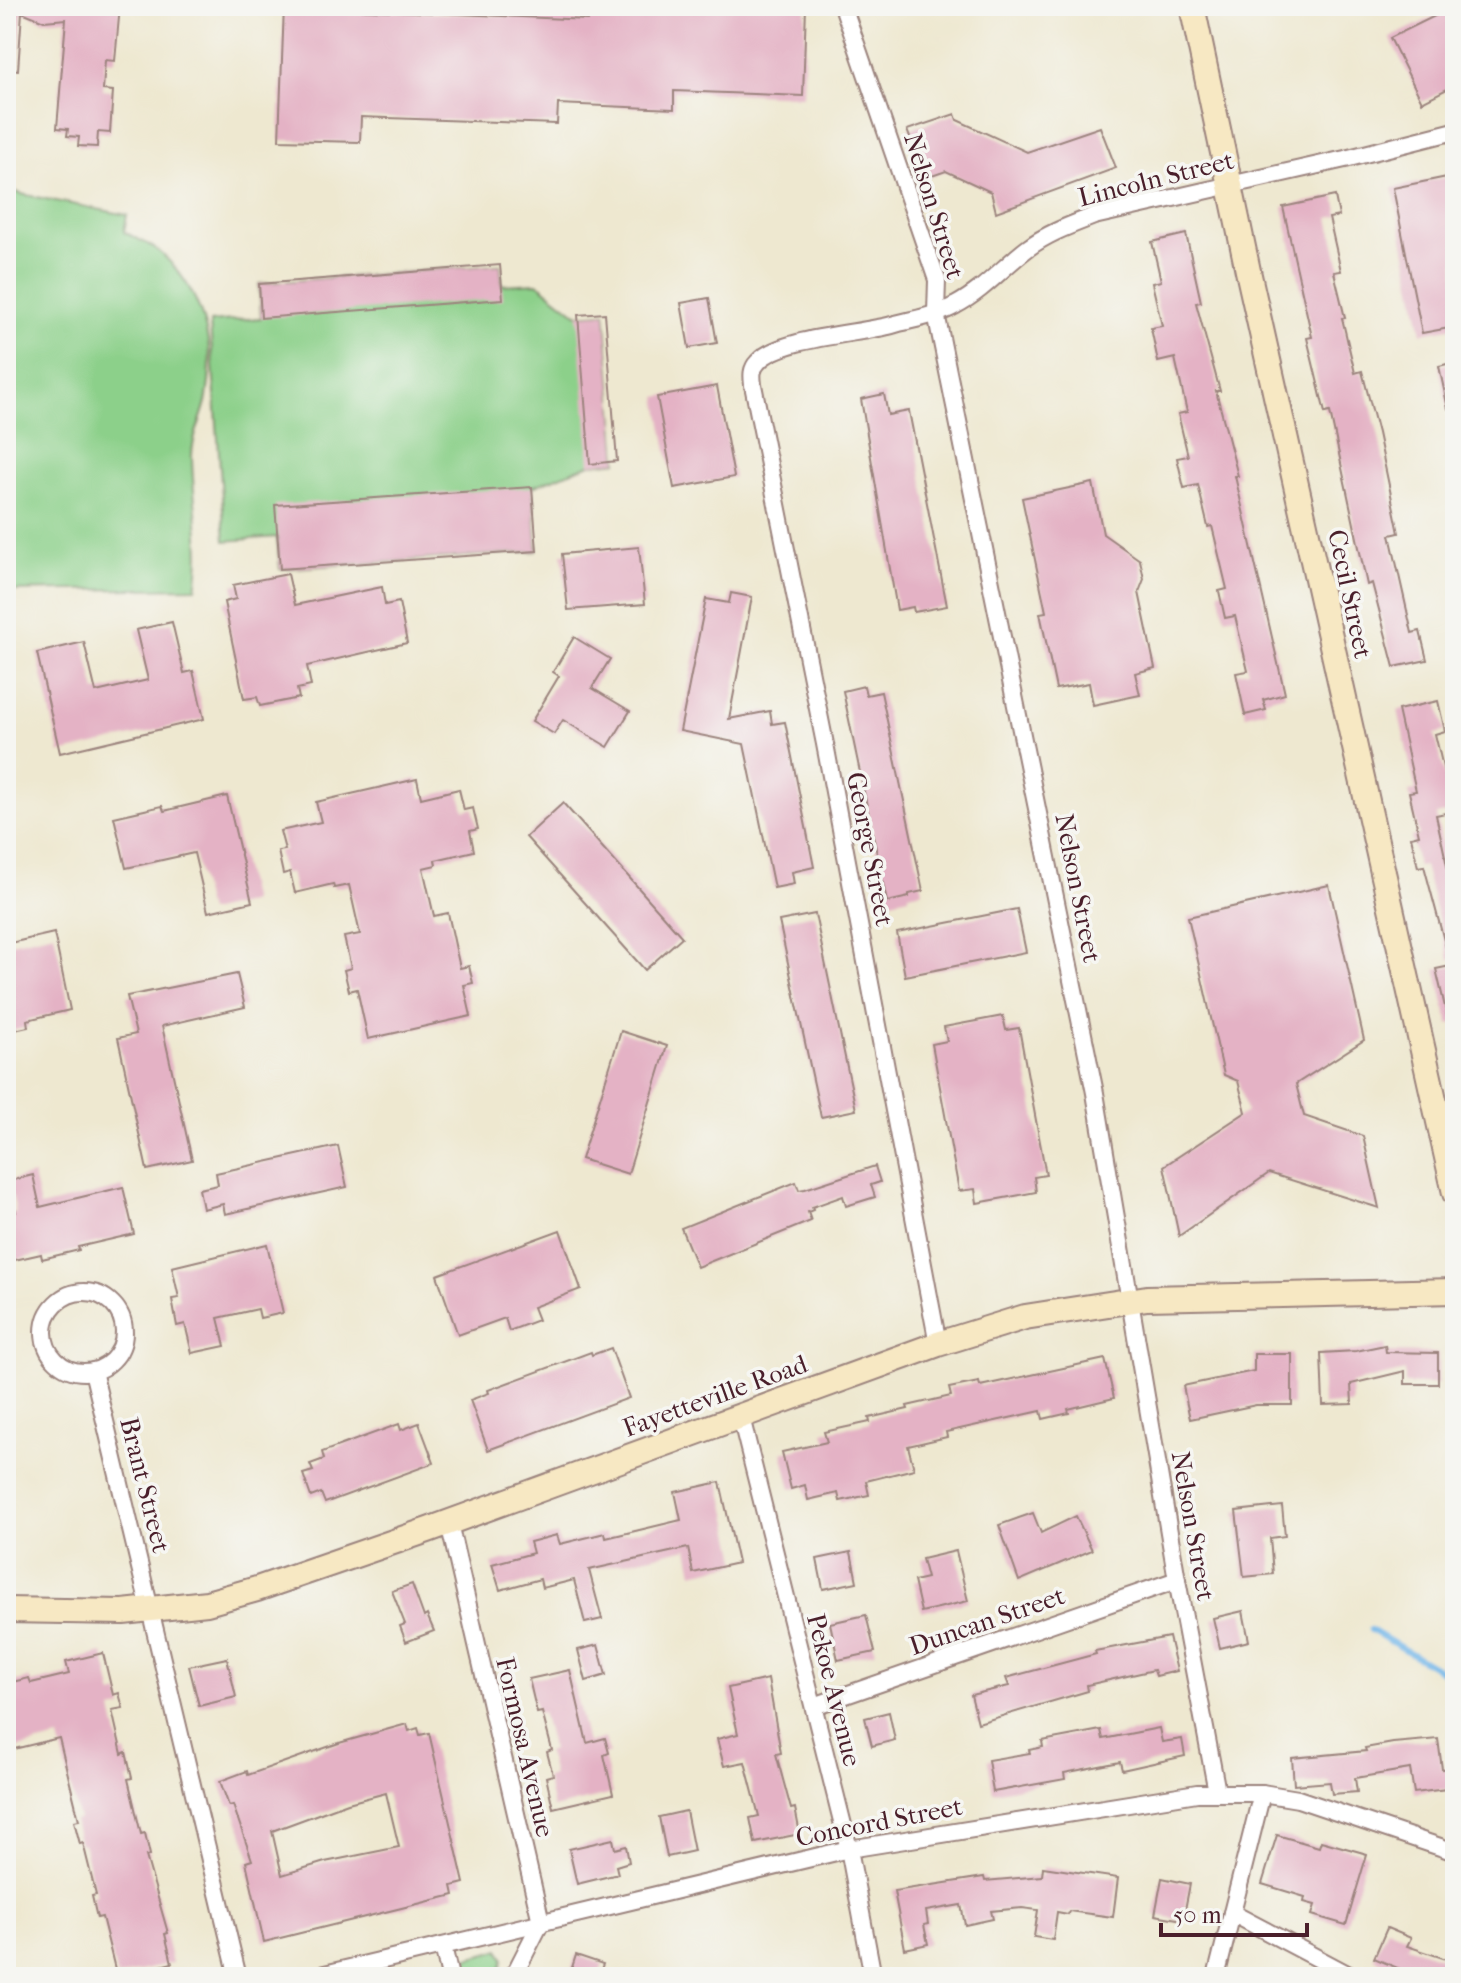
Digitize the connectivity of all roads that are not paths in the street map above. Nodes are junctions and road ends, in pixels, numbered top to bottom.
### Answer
1 (843, 6) edge
2 (1192, 6) edge
3 (1455, 131) edge
4 (1229, 185) junction
5 (936, 313) junction
6 (755, 364) joint
7 (1455, 1193) edge
8 (1455, 1291) edge
9 (1130, 1300) junction
10 (938, 1344) junction
11 (93, 1371) junction
12 (741, 1417) junction
13 (449, 1523) junction
14 (1177, 1580) junction
15 (150, 1609) junction
16 (6, 1610) edge
17 (814, 1706) junction
18 (1217, 1792) junction
19 (1262, 1793) junction
20 (849, 1849) junction
21 (1455, 1852) edge
22 (1232, 1913) junction
23 (541, 1922) junction
24 (443, 1946) junction
25 (237, 1973) dead end
26 (312, 1977) edge
27 (450, 1977) edge
28 (513, 1977) edge
29 (873, 1977) edge
30 (1216, 1977) edge
31 (1353, 1977) edge

1 - 5 street, Nelson Street
2 - 4 main road, Cecil Street
3 - 4 street, Lincoln Street
4 - 5 street, Lincoln Street
4 - 7 main road, Cecil Street
5 - 6 street, Lincoln Street
5 - 9 street, Nelson Street
6 - 10 street, George Street
8 - 9 main road, Fayetteville Road
9 - 10 main road, Fayetteville Road
9 - 14 street, Nelson Street
10 - 12 main road, Fayetteville Road
11 - 11 street
11 - 15 street, Brant Street
12 - 13 main road, Fayetteville Road
12 - 17 street, Pekoe Avenue
13 - 15 main road, Fayetteville Road
13 - 23 street, Formosa Avenue
14 - 17 street, Duncan Street
14 - 18 street, Nelson Street
15 - 16 main road, Fayetteville Road
15 - 25 street, Brant Street
17 - 20 street, Pekoe Avenue
18 - 19 street, Concord Street
18 - 20 street, Concord Street
19 - 21 street, Concord Street
19 - 22 street
20 - 23 street, Concord Street
20 - 29 street, Pekoe Avenue
22 - 30 street
22 - 31 street
23 - 24 street, Concord Street
23 - 28 street
24 - 26 street, Concord Street
24 - 27 street

